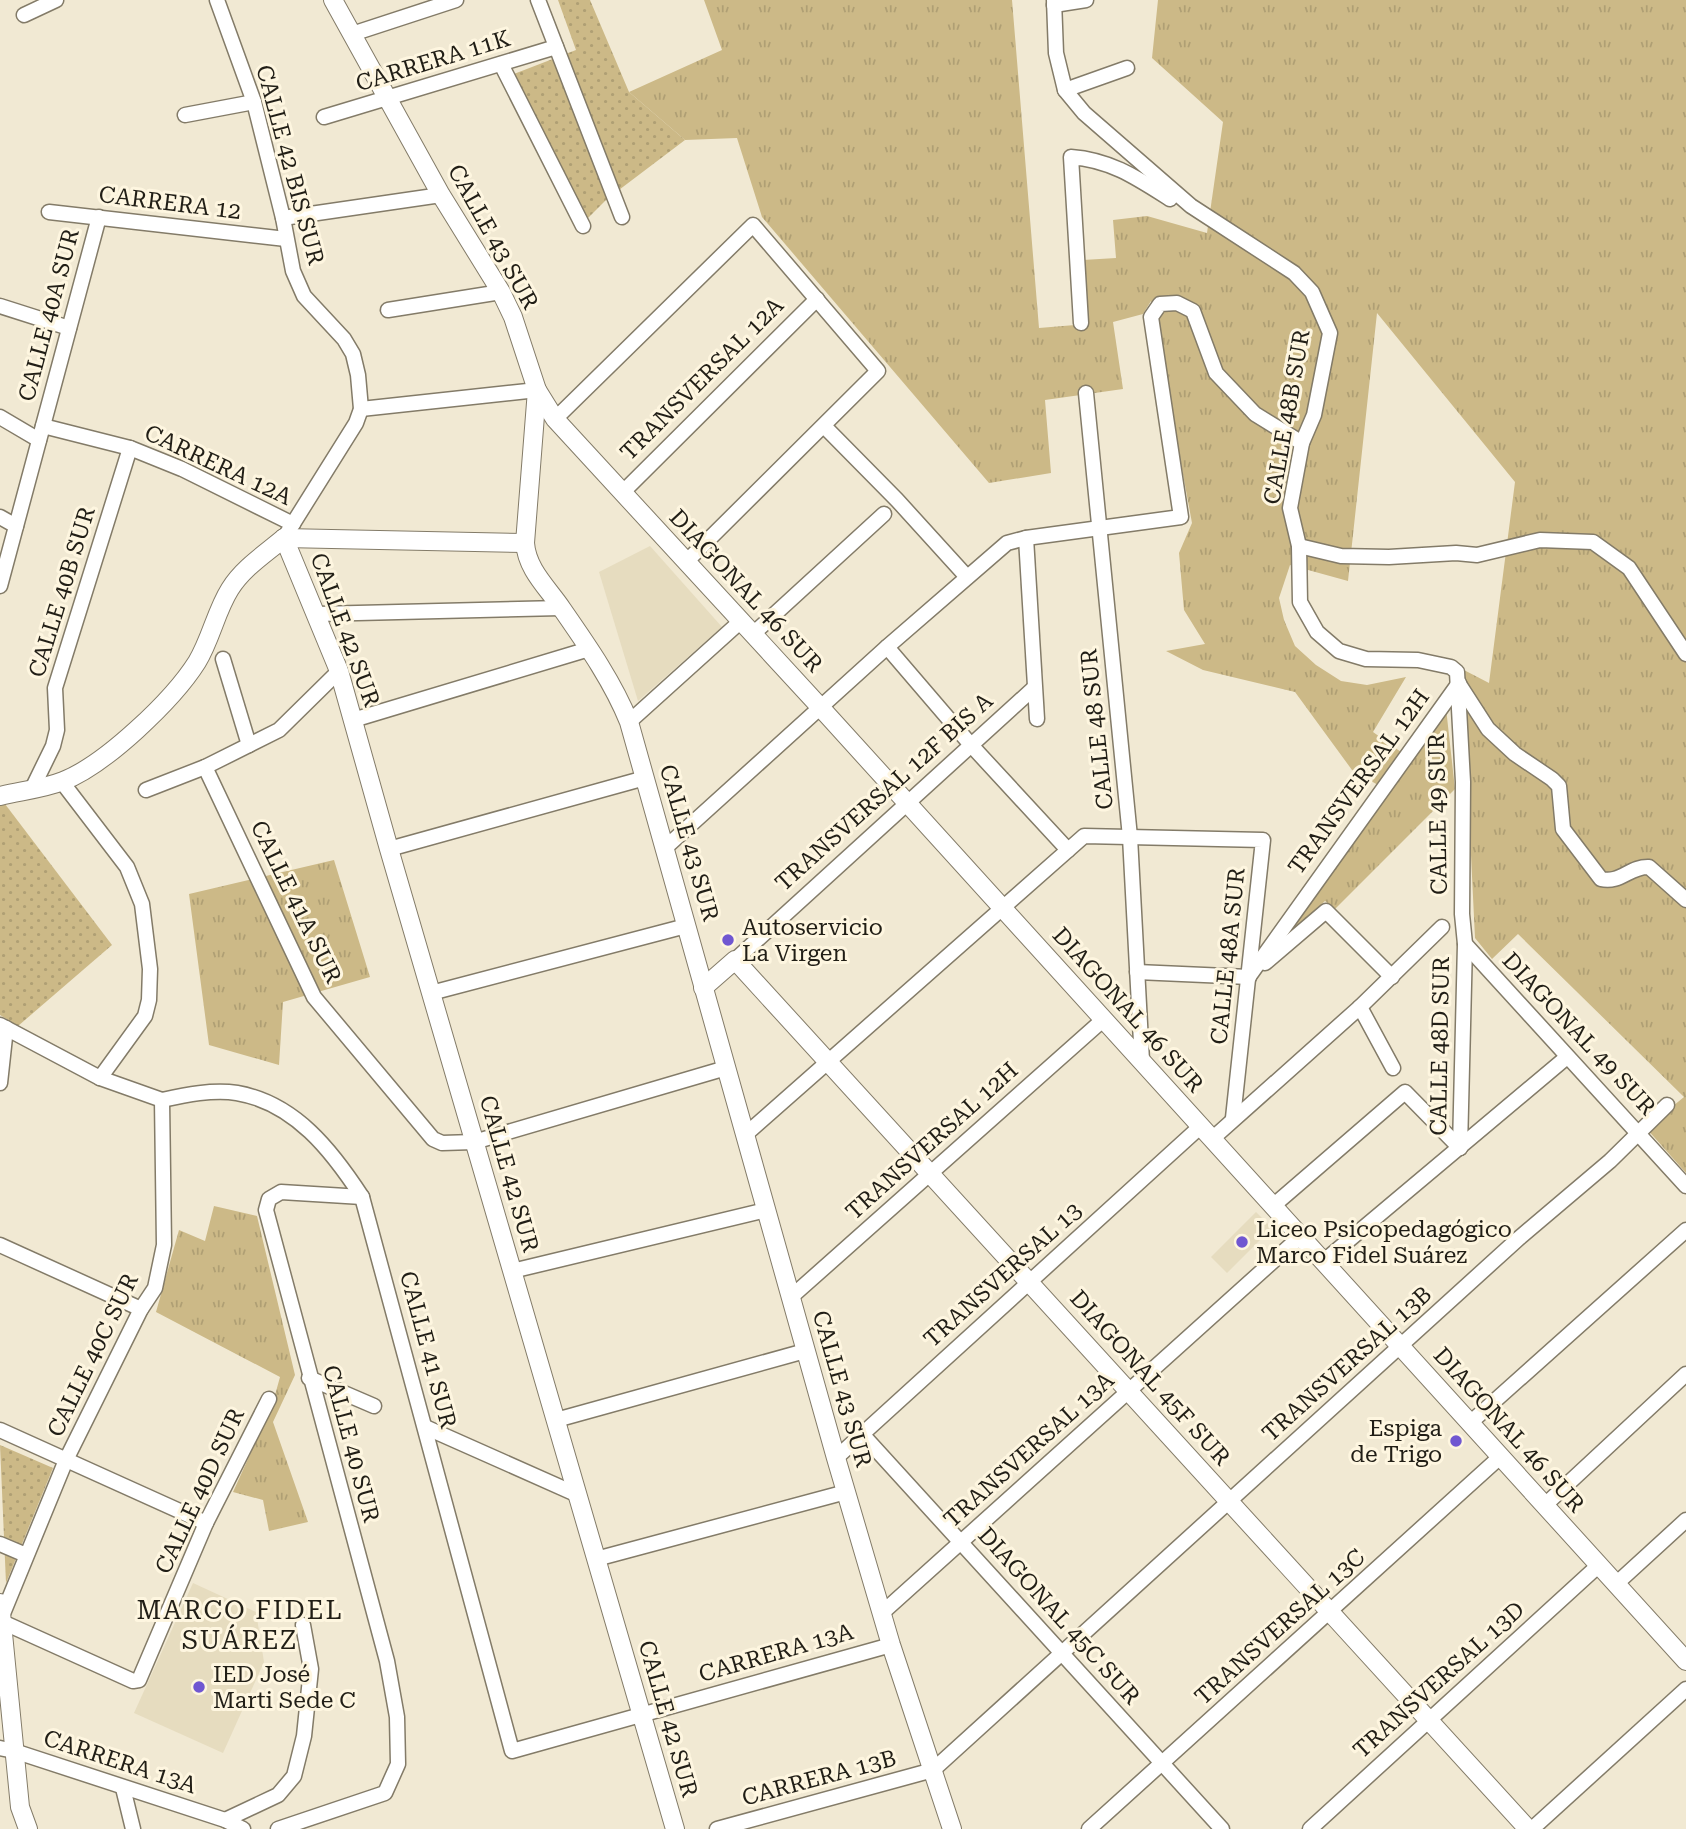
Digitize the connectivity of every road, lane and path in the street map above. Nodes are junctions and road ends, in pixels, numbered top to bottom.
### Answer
1 (56, 0) edge
2 (217, 0) edge
3 (333, 0) edge
4 (456, 0) edge
5 (538, 0) edge
6 (1086, 0) edge
7 (1054, 2) edge
8 (24, 16) dead end
9 (352, 34) junction
10 (556, 47) junction
11 (501, 64) junction
12 (1126, 68) dead end
13 (1065, 90) junction
14 (388, 98) junction
15 (254, 102) junction
16 (185, 115) dead end
17 (324, 117) dead end
18 (442, 195) junction
19 (49, 212) dead end
20 (99, 217) junction
21 (622, 217) dead end
22 (283, 218) junction
23 (1216, 221) junction
24 (583, 226) dead end
25 (286, 239) junction
26 (501, 292) junction
27 (817, 299) junction
28 (0, 306) edge
29 (388, 310) dead end
30 (1081, 323) dead end
31 (69, 328) junction
32 (537, 390) junction
33 (1086, 393) dead end
34 (360, 409) junction
35 (0, 417) edge
36 (555, 419) junction
37 (43, 426) junction
38 (824, 426) junction
39 (39, 440) junction
40 (1302, 443) junction
41 (130, 449) junction
42 (622, 492) junction
43 (884, 514) dead end
44 (0, 517) edge
45 (16, 526) junction
46 (1100, 529) junction
47 (288, 531) junction
48 (1026, 538) junction
49 (525, 543) junction
50 (1299, 546) junction
51 (686, 562) junction
52 (967, 577) junction
53 (0, 586) edge
54 (561, 608) junction
55 (317, 614) junction
56 (747, 628) junction
57 (887, 648) junction
58 (589, 649) junction
59 (1686, 654) edge
60 (223, 659) dead end
61 (339, 671) junction
62 (1459, 683) junction
63 (1034, 688) junction
64 (821, 708) junction
65 (1037, 719) dead end
66 (353, 720) junction
67 (629, 722) junction
68 (249, 745) junction
69 (971, 746) junction
70 (205, 767) junction
71 (645, 778) junction
72 (62, 782) junction
73 (32, 789) junction
74 (146, 790) dead end
75 (0, 796) edge
76 (907, 803) junction
77 (1130, 837) junction
78 (665, 848) junction
79 (389, 849) junction
80 (1068, 850) junction
81 (1686, 900) edge
82 (1002, 907) junction
83 (686, 926) junction
84 (1442, 927) dead end
85 (1465, 944) junction
86 (735, 960) junction
87 (1137, 972) junction
88 (1249, 977) junction
89 (1391, 977) junction
90 (704, 988) junction
91 (431, 993) junction
92 (1360, 1007) junction
93 (1104, 1019) junction
94 (3, 1027) edge
95 (1567, 1057) junction
96 (1142, 1061) junction
97 (828, 1062) junction
98 (726, 1068) junction
99 (1394, 1068) dead end
100 (100, 1078) junction
101 (0, 1083) edge
102 (162, 1100) junction
103 (1667, 1105) dead end
104 (1233, 1118) junction
105 (1638, 1131) junction
106 (1206, 1132) junction
107 (745, 1135) junction
108 (474, 1142) junction
109 (1460, 1148) junction
110 (930, 1173) junction
111 (1686, 1186) edge
112 (362, 1197) junction
113 (1273, 1206) junction
114 (766, 1210) junction
115 (1686, 1230) edge
116 (1301, 1236) junction
117 (0, 1245) edge
118 (1324, 1261) junction
119 (512, 1271) junction
120 (1029, 1282) junction
121 (790, 1298) junction
122 (141, 1309) junction
123 (1400, 1346) junction
124 (805, 1351) junction
125 (1686, 1374) edge
126 (309, 1378) junction
127 (1129, 1391) junction
128 (269, 1399) dead end
129 (374, 1406) dead end
130 (556, 1420) junction
131 (1470, 1423) junction
132 (425, 1427) junction
133 (0, 1430) edge
134 (862, 1434) junction
135 (1500, 1457) junction
136 (836, 1458) junction
137 (66, 1460) junction
138 (846, 1492) junction
139 (578, 1495) junction
140 (1229, 1501) junction
141 (1545, 1506) junction
142 (1686, 1520) edge
143 (206, 1523) junction
144 (961, 1542) junction
145 (0, 1544) edge
146 (26, 1555) junction
147 (596, 1559) junction
148 (1599, 1565) junction
149 (1616, 1584) junction
150 (1330, 1612) junction
151 (882, 1613) junction
152 (1, 1616) edge
153 (303, 1625) dead end
154 (891, 1645) junction
155 (1060, 1652) junction
156 (1686, 1661) edge
157 (1686, 1689) edge
158 (642, 1715) junction
159 (1429, 1720) junction
160 (7, 1750) edge
161 (512, 1751) joint
162 (1163, 1763) junction
163 (933, 1770) junction
164 (123, 1788) junction
165 (225, 1820) junction
166 (27, 1829) edge
167 (133, 1829) edge
168 (243, 1829) edge
169 (278, 1829) edge
170 (675, 1829) edge
171 (717, 1829) edge
172 (952, 1829) edge
173 (1090, 1829) edge
174 (1222, 1829) edge
175 (1310, 1829) edge
176 (1530, 1829) edge

1 - 8 street
2 - 15 street, CALLE 42 BIS SUR
3 - 9 street, CALLE 43 SUR
4 - 9 street
5 - 10 street
6 - 7 street
7 - 13 street
9 - 14 street, CALLE 43 SUR
10 - 11 street, CARRERA 11K
10 - 21 street
11 - 14 street, CARRERA 11K
11 - 24 street
12 - 13 street
13 - 23 street
14 - 17 street, CARRERA 11K
14 - 18 street, CALLE 43 SUR
15 - 16 street
15 - 22 street, CALLE 42 BIS SUR
18 - 22 street
18 - 26 street, CALLE 43 SUR
19 - 20 street, CARRERA 12
20 - 25 street, CARRERA 12
20 - 31 street, CALLE 40A SUR
22 - 25 street, CALLE 42 BIS SUR
23 - 30 street
23 - 40 street, CALLE 48B SUR
25 - 34 street, CALLE 42 BIS SUR
26 - 29 street
26 - 32 street, CALLE 43 SUR
27 - 36 street
27 - 38 street
27 - 42 street, TRANSVERSAL 12A
28 - 31 street
31 - 37 street, CALLE 40A SUR
32 - 34 street
32 - 36 street, DIAGONAL 46 SUR
32 - 49 street, CALLE 43 SUR
33 - 46 street, CALLE 48 SUR
34 - 47 street
35 - 39 street
36 - 42 street, DIAGONAL 46 SUR
37 - 39 street, CALLE 40A SUR
37 - 41 street, CARRERA 12A
38 - 51 street
38 - 52 street
39 - 45 street, CALLE 40A SUR
40 - 46 street
40 - 50 street, CALLE 48B SUR
41 - 47 street, CARRERA 12A
41 - 73 street, CALLE 40B SUR
42 - 51 street, DIAGONAL 46 SUR
43 - 56 street
44 - 45 street
45 - 53 street, CALLE 40A SUR
46 - 48 street
46 - 77 street, CALLE 48 SUR
47 - 49 street
47 - 55 street, CALLE 42 SUR
47 - 72 street
48 - 52 street
48 - 63 street
49 - 54 street, CALLE 43 SUR
50 - 59 street
50 - 62 street, CALLE 48B SUR
51 - 56 street, DIAGONAL 46 SUR
52 - 57 street
54 - 55 street
54 - 58 street, CALLE 43 SUR
55 - 61 street, CALLE 42 SUR
56 - 64 street, DIAGONAL 46 SUR
56 - 67 street
57 - 64 street
57 - 69 street
58 - 66 street
58 - 67 street, CALLE 43 SUR
60 - 68 street
61 - 66 street, CALLE 42 SUR
61 - 68 street
62 - 81 street
62 - 85 street, CALLE 49 SUR
62 - 88 street, TRANSVERSAL 12H
63 - 65 street
63 - 69 street, TRANSVERSAL 12F BIS A
64 - 76 street, DIAGONAL 46 SUR
64 - 78 street
66 - 79 street, CALLE 42 SUR
67 - 71 street, CALLE 43 SUR
68 - 70 street
69 - 76 street, TRANSVERSAL 12F BIS A
69 - 80 street
70 - 74 street
70 - 108 street, CALLE 41A SUR
71 - 78 street, CALLE 43 SUR
71 - 79 street
72 - 73 street
72 - 100 street
73 - 75 street
76 - 82 street, DIAGONAL 46 SUR
76 - 86 street, TRANSVERSAL 12F BIS A
77 - 80 street
77 - 87 street, CALLE 48 SUR
77 - 88 street, CALLE 48A SUR
78 - 83 street, CALLE 43 SUR
79 - 91 street, CALLE 42 SUR
80 - 82 street
82 - 93 street, DIAGONAL 46 SUR
82 - 97 street
83 - 90 street, CALLE 43 SUR
83 - 91 street
84 - 89 street, TRANSVERSAL 13
85 - 95 street, DIAGONAL 49 SUR
85 - 109 street, CALLE 48D SUR
86 - 90 street, TRANSVERSAL 12F BIS A
86 - 97 street, DIAGONAL 45F SUR
87 - 88 street
87 - 96 street, CALLE 48 SUR
88 - 89 street
88 - 104 street, CALLE 48A SUR
89 - 92 street, TRANSVERSAL 13
90 - 98 street, CALLE 43 SUR
91 - 108 street, CALLE 42 SUR
92 - 99 street
92 - 104 street, TRANSVERSAL 13
93 - 96 street, DIAGONAL 46 SUR
93 - 110 street, TRANSVERSAL 12H
94 - 100 street
94 - 101 street
95 - 105 street, DIAGONAL 49 SUR
95 - 109 street
96 - 106 street, DIAGONAL 46 SUR
97 - 107 street
97 - 110 street, DIAGONAL 45F SUR
98 - 107 street, CALLE 43 SUR
98 - 108 street
100 - 102 street
102 - 112 street, CALLE 41 SUR
102 - 122 street, CALLE 40C SUR
103 - 105 street, TRANSVERSAL 13B
104 - 106 street, TRANSVERSAL 13
105 - 111 street, DIAGONAL 49 SUR
105 - 123 street, TRANSVERSAL 13B
106 - 113 street, DIAGONAL 46 SUR
106 - 120 street, TRANSVERSAL 13
107 - 114 street, CALLE 43 SUR
108 - 119 street, CALLE 42 SUR
109 - 113 street
109 - 118 street
110 - 120 street, DIAGONAL 45F SUR
110 - 121 street, TRANSVERSAL 12H
112 - 126 street, CALLE 40 SUR
112 - 132 street, CALLE 41 SUR
113 - 116 street, DIAGONAL 46 SUR
114 - 119 street
114 - 121 street, CALLE 43 SUR
115 - 131 street
116 - 118 street, DIAGONAL 46 SUR
116 - 127 street, TRANSVERSAL 13A
117 - 122 street
118 - 123 street, DIAGONAL 46 SUR
119 - 130 street, CALLE 42 SUR
120 - 127 street, DIAGONAL 45F SUR
120 - 134 street, TRANSVERSAL 13
121 - 124 street, CALLE 43 SUR
122 - 137 street, CALLE 40C SUR
123 - 131 street, DIAGONAL 46 SUR
123 - 140 street, TRANSVERSAL 13B
124 - 130 street
124 - 136 street, CALLE 43 SUR
125 - 141 street
126 - 129 street
126 - 169 street, CALLE 40 SUR
127 - 140 street, DIAGONAL 45F SUR
127 - 144 street, TRANSVERSAL 13A
128 - 143 street, CALLE 40D SUR
130 - 139 street, CALLE 42 SUR
131 - 135 street, DIAGONAL 46 SUR
132 - 139 street
132 - 161 street, CALLE 41 SUR
133 - 137 street
134 - 136 street, TRANSVERSAL 13
134 - 144 street, DIAGONAL 45C SUR
135 - 141 street, DIAGONAL 46 SUR
135 - 150 street, TRANSVERSAL 13C
136 - 138 street, CALLE 43 SUR
137 - 143 street
137 - 146 street, CALLE 40C SUR
138 - 147 street
138 - 151 street, CALLE 43 SUR
139 - 147 street, CALLE 42 SUR
140 - 150 street, DIAGONAL 45F SUR
140 - 155 street, TRANSVERSAL 13B
141 - 148 street, DIAGONAL 46 SUR
142 - 149 street
143 - 152 street, CALLE 40D SUR
144 - 151 street, TRANSVERSAL 13A
144 - 155 street, DIAGONAL 45C SUR
145 - 146 street
146 - 152 street, CALLE 40C SUR
147 - 158 street, CALLE 42 SUR
148 - 149 street, DIAGONAL 46 SUR
148 - 159 street, TRANSVERSAL 13D
149 - 156 street, DIAGONAL 46 SUR
150 - 159 street, DIAGONAL 45F SUR
150 - 162 street, TRANSVERSAL 13C
151 - 154 street, CALLE 43 SUR
152 - 160 street
153 - 165 street
154 - 158 street, CARRERA 13A
154 - 163 street, CALLE 43 SUR
155 - 162 street, DIAGONAL 45C SUR
155 - 163 street, TRANSVERSAL 13B
157 - 176 street
158 - 161 street, CARRERA 13A
158 - 170 street, CALLE 42 SUR
159 - 175 street, TRANSVERSAL 13D
159 - 176 street, DIAGONAL 45F SUR
160 - 164 street, CARRERA 13A
160 - 166 street
162 - 173 street, TRANSVERSAL 13C
162 - 174 street, DIAGONAL 45C SUR
163 - 171 street, CARRERA 13B
163 - 172 street, CALLE 43 SUR
164 - 165 street, CARRERA 13A
164 - 167 street
165 - 168 street, CARRERA 13A

